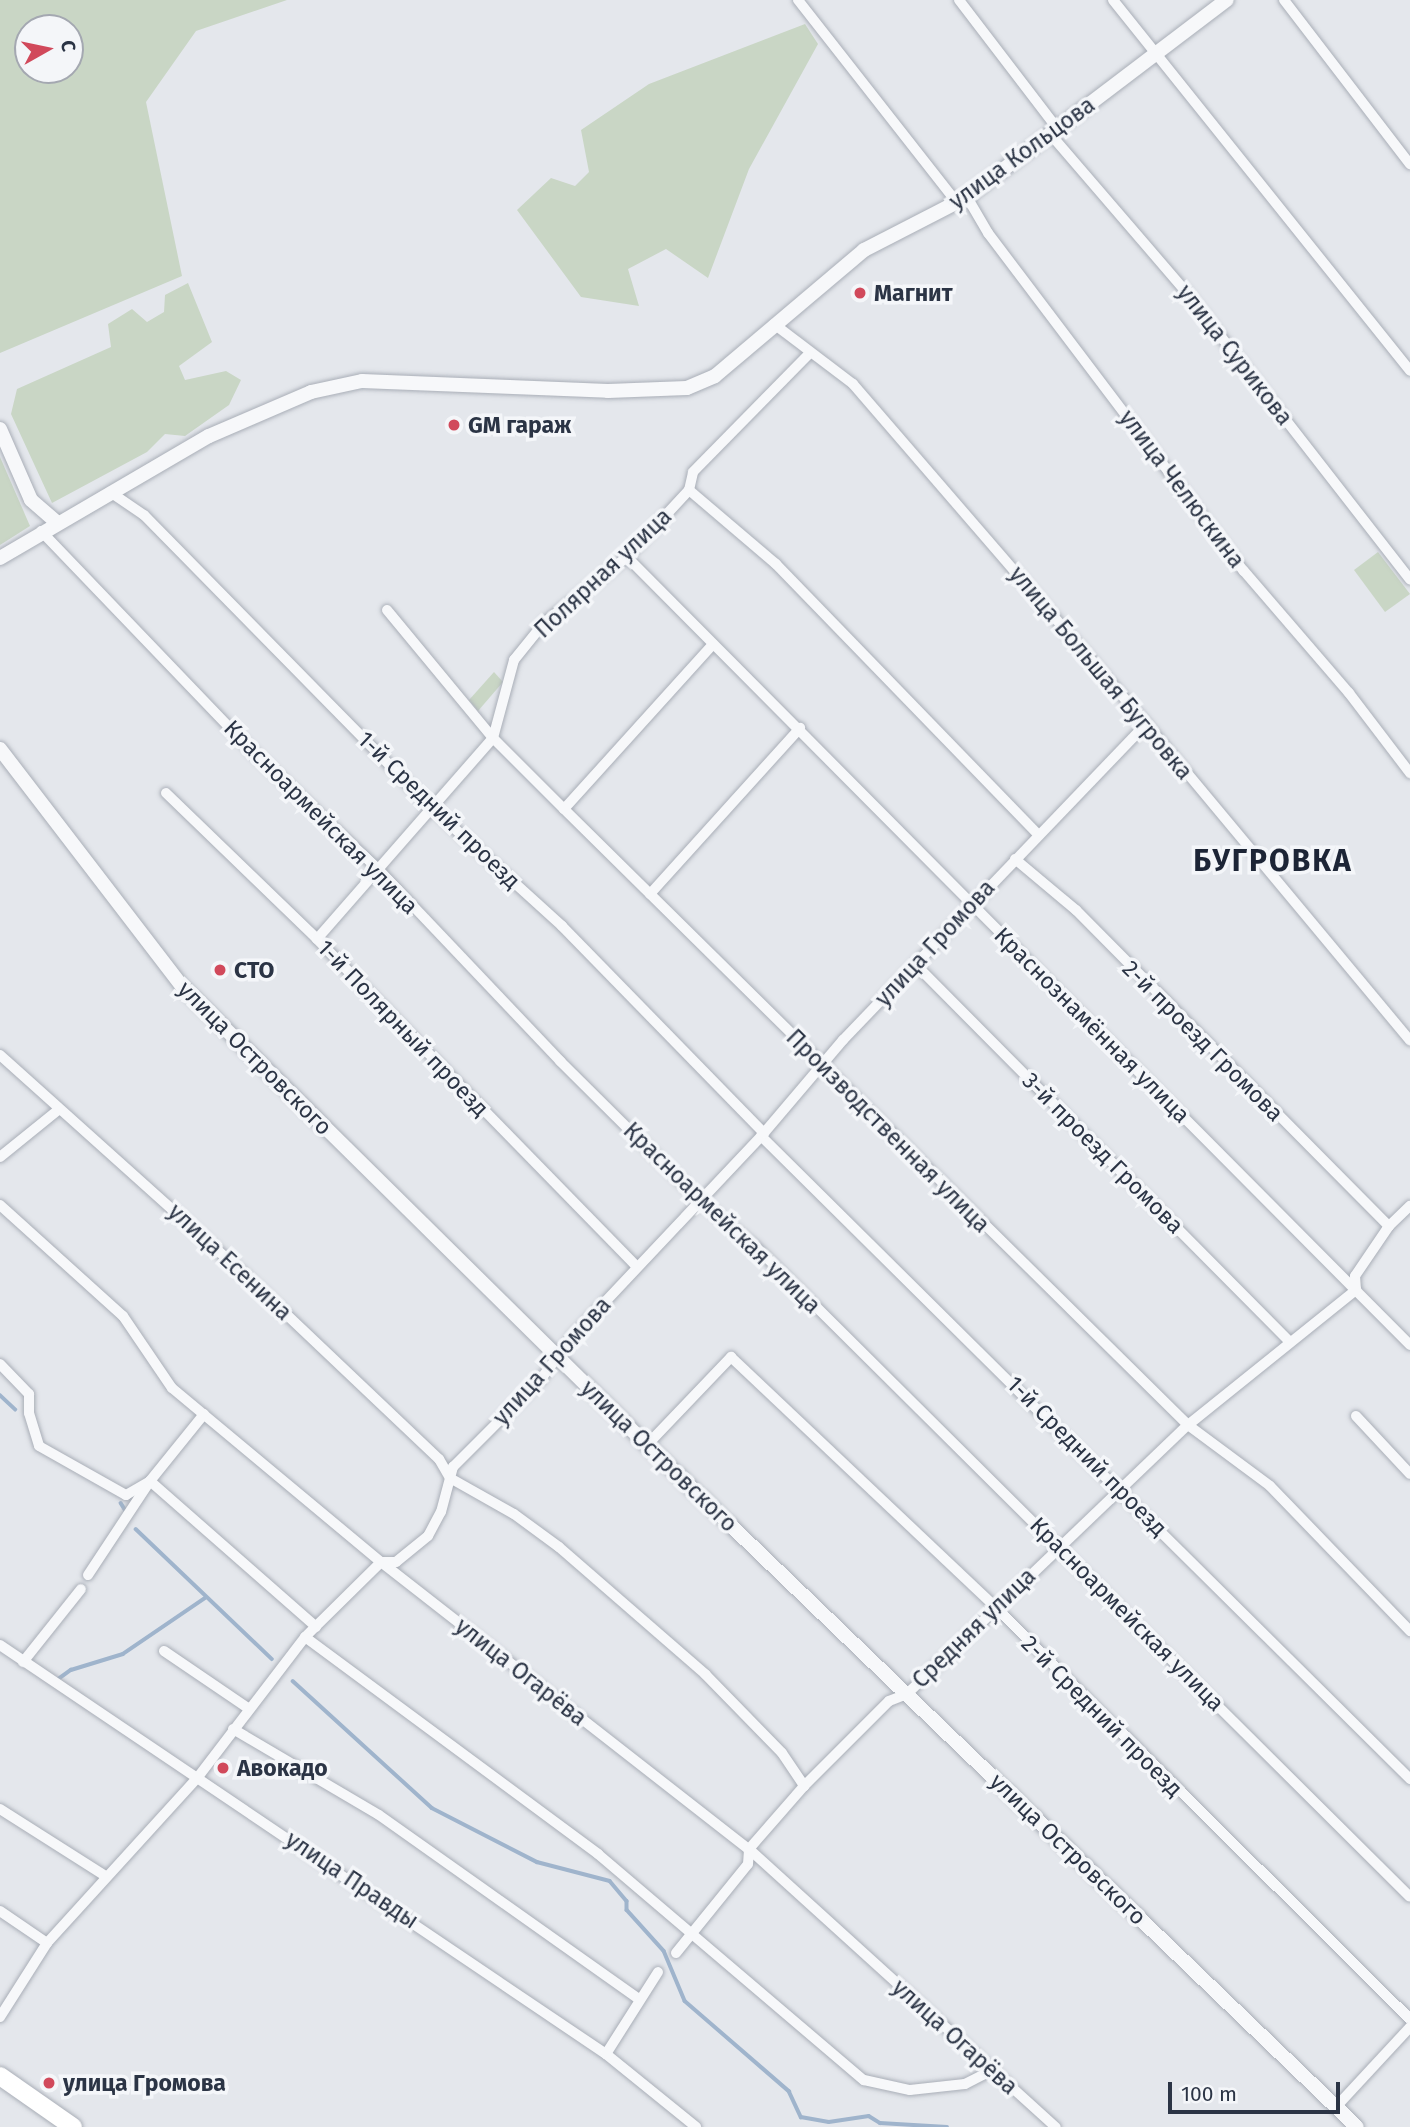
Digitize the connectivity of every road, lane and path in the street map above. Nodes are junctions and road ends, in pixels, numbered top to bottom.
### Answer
1 (798, 0) edge
2 (959, 0) edge
3 (1113, 0) edge
4 (1227, 0) edge
5 (1284, 0) edge
6 (1155, 53) junction
7 (1056, 133) junction
8 (1410, 164) edge
9 (962, 200) junction
10 (774, 324) junction
11 (810, 353) junction
12 (1410, 371) edge
13 (0, 429) edge
14 (689, 490) junction
15 (110, 492) junction
16 (56, 522) junction
17 (41, 531) junction
18 (627, 557) junction
19 (0, 558) edge
20 (1410, 579) edge
21 (387, 610) dead end
22 (713, 644) junction
23 (1146, 724) junction
24 (800, 728) junction
25 (493, 738) junction
26 (0, 749) edge
27 (1410, 773) edge
28 (166, 793) dead end
29 (432, 808) junction
30 (564, 808) junction
31 (1038, 834) junction
32 (1015, 859) junction
33 (378, 869) junction
34 (650, 894) junction
35 (971, 904) junction
36 (317, 939) junction
37 (916, 965) junction
38 (1410, 1041) edge
39 (0, 1055) edge
40 (822, 1066) junction
41 (58, 1110) junction
42 (762, 1135) junction
43 (0, 1157) edge
44 (700, 1200) junction
45 (0, 1205) edge
46 (1410, 1206) edge
47 (1389, 1226) junction
48 (638, 1267) junction
49 (1356, 1290) junction
50 (1290, 1342) junction
51 (1410, 1345) edge
52 (556, 1356) junction
53 (0, 1364) edge
54 (204, 1414) junction
55 (1356, 1416) dead end
56 (1188, 1424) junction
57 (647, 1446) junction
58 (1410, 1474) edge
59 (450, 1478) junction
60 (150, 1481) junction
61 (1119, 1488) junction
62 (1059, 1546) junction
63 (381, 1562) junction
64 (88, 1575) dead end
65 (81, 1589) dead end
66 (994, 1606) junction
67 (316, 1627) junction
68 (1410, 1631) edge
69 (305, 1637) junction
70 (0, 1645) edge
71 (164, 1651) dead end
72 (23, 1662) junction
73 (907, 1694) junction
74 (248, 1708) junction
75 (233, 1729) junction
76 (198, 1777) junction
77 (1410, 1779) edge
78 (804, 1786) junction
79 (0, 1809) edge
80 (749, 1849) junction
81 (104, 1875) junction
82 (1410, 1897) edge
83 (0, 1911) edge
84 (691, 1933) junction
85 (47, 1943) junction
86 (677, 1953) dead end
87 (658, 1972) dead end
88 (639, 1999) junction
89 (0, 2017) edge
90 (1410, 2019) edge
91 (1410, 2027) edge
92 (606, 2053) junction
93 (992, 2070) junction
94 (0, 2077) edge
95 (1336, 2107) junction
96 (73, 2127) edge
97 (696, 2127) edge
98 (1056, 2127) edge
99 (1357, 2127) edge

1 - 9 street, улица Челюскина
2 - 7 street, улица Сурикова
3 - 6 street
4 - 6 street, улица Кольцова
5 - 8 street
6 - 7 street, улица Кольцова
6 - 12 street
7 - 9 street, улица Кольцова
7 - 20 street, улица Сурикова
9 - 10 street, улица Кольцова
9 - 27 street, улица Челюскина
10 - 11 street, улица Большая Бугровка
10 - 15 street, улица Кольцова
11 - 14 street, Полярная улица
11 - 23 street, улица Большая Бугровка
13 - 16 street
14 - 18 street, Полярная улица
14 - 31 street
15 - 16 street
15 - 29 street, 1-й Средний проезд
16 - 17 street
17 - 19 street
17 - 33 street, Красноармейская улица
18 - 22 street, Краснознамённая улица
18 - 25 street, Полярная улица
21 - 25 street, Производственная улица
22 - 24 street, Краснознамённая улица
22 - 30 street
23 - 31 street, улица Громова
23 - 38 street, улица Большая Бугровка
24 - 34 street
24 - 35 street, Краснознамённая улица
25 - 29 street, Полярная улица
25 - 30 street, Производственная улица
26 - 52 street, улица Островского
28 - 36 street, 1-й Полярный проезд
29 - 33 street, Полярная улица
29 - 42 street, 1-й Средний проезд
30 - 34 street, Производственная улица
31 - 32 street, улица Громова
32 - 35 street, улица Громова
32 - 47 street, 2-й проезд Громова
33 - 36 street, Полярная улица
33 - 44 street, Красноармейская улица
34 - 40 street, Производственная улица
35 - 37 street, улица Громова
35 - 49 street, Краснознамённая улица
36 - 48 street, 1-й Полярный проезд
37 - 40 street, улица Громова
37 - 50 street, 3-й проезд Громова
39 - 41 street, улица Есенина
40 - 42 street, улица Громова
40 - 56 street, Производственная улица
41 - 43 street
41 - 59 street, улица Есенина
42 - 44 street, улица Громова
42 - 61 street, 1-й Средний проезд
44 - 48 street, улица Громова
44 - 62 street, Красноармейская улица
45 - 54 street, улица Огарёва
46 - 47 street
47 - 49 street
48 - 52 street, улица Громова
49 - 50 street, Средняя улица
49 - 51 street, Краснознамённая улица
50 - 56 street, Средняя улица
52 - 57 street, улица Островского
52 - 59 street, улица Громова
53 - 60 street
54 - 60 street
54 - 63 street, улица Огарёва
55 - 58 street
56 - 61 street, Средняя улица
56 - 68 street, Производственная улица
57 - 66 street, 2-й Средний проезд
57 - 73 street, улица Островского
59 - 63 street, улица Громова
59 - 78 street
60 - 64 street
60 - 67 street
61 - 62 street, Средняя улица
61 - 77 street, 1-й Средний проезд
62 - 66 street, Средняя улица
62 - 82 street, Красноармейская улица
63 - 67 street, улица Громова
63 - 80 street, улица Огарёва
65 - 72 street
66 - 73 street, Средняя улица
66 - 90 street, 2-й Средний проезд
67 - 69 street, улица Громова
69 - 74 street, улица Громова
69 - 84 street
70 - 72 street, улица Правды
71 - 74 street
72 - 76 street, улица Правды
73 - 78 street, Средняя улица
73 - 95 street, улица Островского
74 - 75 street, улица Громова
75 - 76 street, улица Громова
75 - 88 street
76 - 81 street, улица Громова
76 - 92 street, улица Правды
78 - 80 street, Средняя улица
79 - 81 street
80 - 84 street, Средняя улица
80 - 93 street, улица Огарёва
81 - 85 street, улица Громова
83 - 85 street
84 - 86 street, Средняя улица
84 - 93 street
85 - 89 street, улица Громова
87 - 88 street
88 - 92 street
91 - 95 street
92 - 97 street, улица Правды
93 - 98 street, улица Огарёва
94 - 96 main road
95 - 99 street, улица Островского

